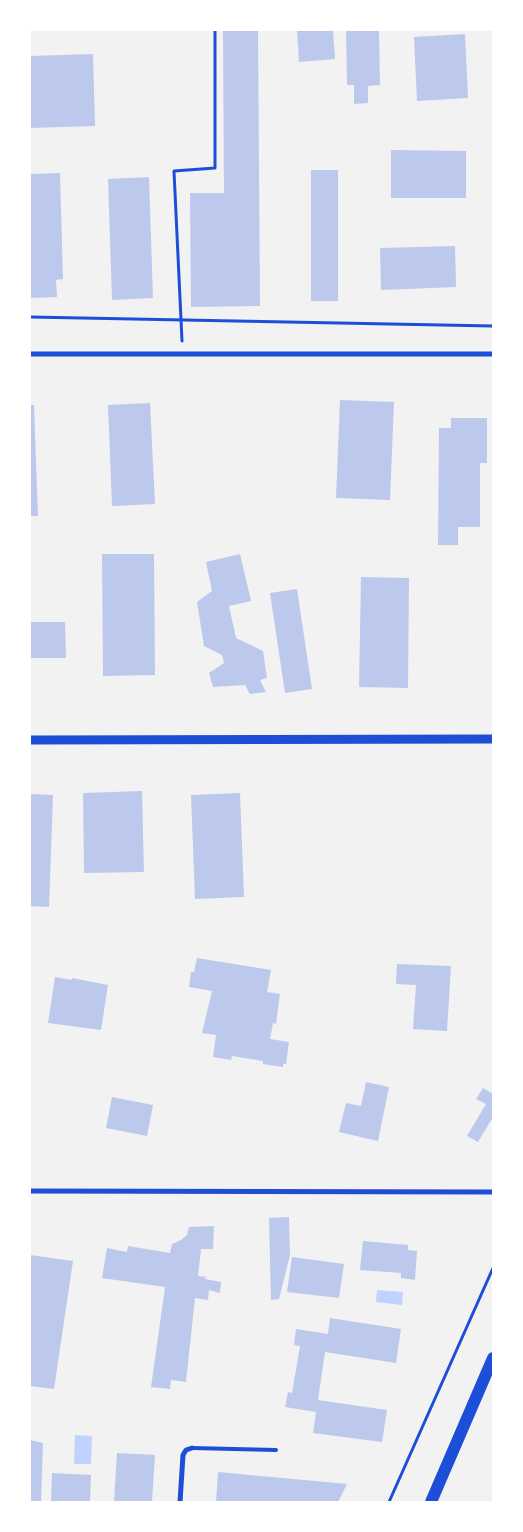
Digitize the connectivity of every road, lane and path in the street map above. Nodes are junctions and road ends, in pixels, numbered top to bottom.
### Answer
1 (214, 30) edge
2 (30, 317) edge
3 (181, 320) junction
4 (493, 326) edge
5 (30, 354) edge
6 (183, 354) junction
7 (493, 354) edge
8 (493, 739) edge
9 (30, 740) edge
10 (30, 1191) edge
11 (493, 1192) edge
12 (493, 1268) edge
13 (493, 1358) edge
14 (192, 1448) joint
15 (276, 1450) dead end
16 (180, 1502) edge
17 (390, 1502) edge
18 (431, 1502) edge

1 - 3 path
2 - 3 path
3 - 4 path
3 - 6 path
5 - 6 street
6 - 7 street
8 - 9 street
10 - 11 street
12 - 17 path
13 - 18 main road
14 - 15 lane
14 - 16 street

